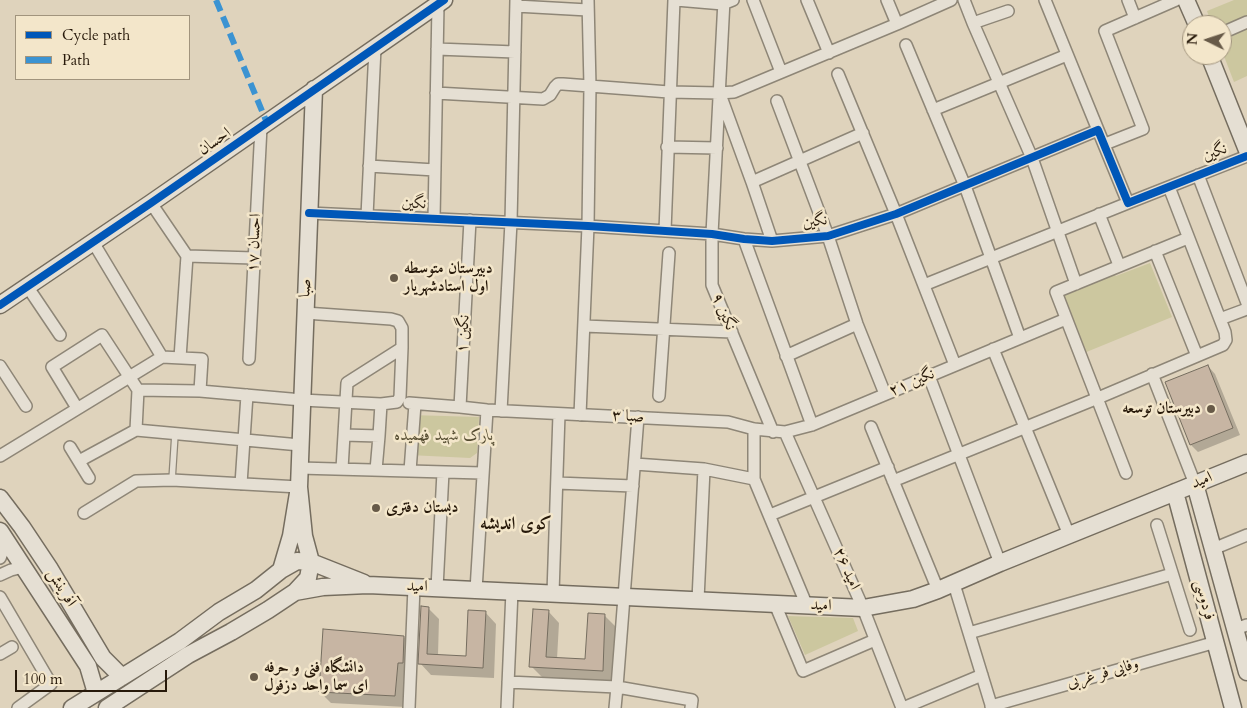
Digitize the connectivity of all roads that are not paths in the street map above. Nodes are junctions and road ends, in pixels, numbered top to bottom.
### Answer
1 (675, 0) edge
2 (753, 0) edge
3 (807, 0) edge
4 (887, 0) edge
5 (951, 0) edge
6 (964, 0) edge
7 (1045, 0) edge
8 (1128, 0) edge
9 (1176, 0) edge
10 (1186, 0) edge
11 (727, 1) edge
12 (441, 2) edge
13 (516, 3) edge
14 (588, 5) edge
15 (1008, 11) dead end
16 (1193, 15) edge
17 (1135, 18) junction
18 (1247, 22) edge
19 (898, 24) junction
20 (973, 24) junction
21 (1232, 29) edge
22 (906, 45) dead end
23 (375, 48) junction
24 (437, 49) junction
25 (515, 52) junction
26 (829, 52) junction
27 (1067, 55) junction
28 (1213, 65) edge
29 (781, 72) junction
30 (838, 74) dead end
31 (998, 82) junction
32 (590, 86) junction
33 (314, 89) junction
34 (669, 92) junction
35 (436, 93) junction
36 (719, 93) junction
37 (515, 98) junction
38 (777, 100) dead end
39 (933, 110) junction
40 (261, 127) junction
41 (1098, 130) junction
42 (863, 133) junction
43 (1105, 144) junction
44 (668, 147) junction
45 (716, 148) junction
46 (1247, 150) edge
47 (1247, 156) edge
48 (1032, 158) junction
49 (800, 162) junction
50 (369, 166) junction
51 (435, 170) junction
52 (1198, 175) junction
53 (752, 182) junction
54 (966, 186) junction
55 (1168, 187) junction
56 (151, 203) junction
57 (1128, 203) junction
58 (309, 213) junction
59 (896, 214) junction
60 (1100, 214) junction
61 (367, 216) junction
62 (434, 219) junction
63 (470, 220) junction
64 (511, 222) junction
65 (588, 226) junction
66 (665, 231) junction
67 (1058, 231) junction
68 (712, 234) junction
69 (828, 236) junction
70 (1188, 238) junction
71 (744, 239) junction
72 (772, 240) junction
73 (93, 242) junction
74 (1155, 251) junction
75 (669, 253) dead end
76 (188, 256) junction
77 (254, 258) junction
78 (991, 258) junction
79 (1119, 265) junction
80 (1242, 270) edge
81 (1076, 284) junction
82 (924, 285) junction
83 (27, 286) junction
84 (1247, 303) edge
85 (0, 305) edge
86 (1247, 309) edge
87 (306, 313) junction
88 (1066, 319) junction
89 (1220, 320) junction
90 (857, 324) junction
91 (584, 326) junction
92 (664, 329) junction
93 (732, 332) junction
94 (60, 335) dead end
95 (1020, 338) junction
96 (402, 348) junction
97 (993, 349) junction
98 (786, 356) junction
99 (1197, 356) junction
100 (162, 357) junction
101 (180, 358) junction
102 (249, 359) dead end
103 (955, 365) junction
104 (0, 366) edge
105 (1152, 374) junction
106 (929, 376) junction
107 (129, 377) junction
108 (138, 390) junction
109 (200, 391) junction
110 (247, 394) junction
111 (885, 394) junction
112 (659, 396) dead end
113 (1098, 398) junction
114 (302, 400) junction
115 (346, 402) junction
116 (397, 402) junction
117 (381, 404) junction
118 (415, 404) junction
119 (26, 406) dead end
120 (460, 407) junction
121 (76, 408) junction
122 (487, 410) junction
123 (501, 411) junction
124 (560, 414) junction
125 (580, 414) junction
126 (638, 417) junction
127 (812, 425) junction
128 (871, 427) dead end
129 (1025, 427) junction
130 (754, 429) junction
131 (136, 430) junction
132 (779, 432) junction
133 (175, 434) junction
134 (344, 435) junction
135 (379, 436) junction
136 (244, 440) junction
137 (300, 445) junction
138 (70, 448) dead end
139 (959, 454) junction
140 (0, 456) edge
141 (79, 462) junction
142 (1247, 463) edge
143 (635, 464) junction
144 (888, 467) junction
145 (299, 468) junction
146 (342, 469) junction
147 (704, 469) junction
148 (376, 470) junction
149 (410, 471) junction
150 (443, 472) junction
151 (482, 473) junction
152 (1126, 473) dead end
153 (89, 478) dead end
154 (172, 480) junction
155 (754, 480) junction
156 (893, 481) junction
157 (557, 483) junction
158 (242, 484) junction
159 (1195, 484) junction
160 (633, 486) junction
161 (299, 488) junction
162 (1175, 492) junction
163 (814, 497) junction
164 (0, 498) edge
165 (84, 513) dead end
166 (770, 515) junction
167 (1158, 525) dead end
168 (1069, 535) junction
169 (1247, 535) edge
170 (4, 536) edge
171 (1213, 549) junction
172 (0, 558) edge
173 (311, 562) junction
174 (1000, 563) junction
175 (23, 567) junction
176 (281, 570) junction
177 (1172, 574) junction
178 (0, 575) edge
179 (954, 584) junction
180 (368, 585) junction
181 (414, 587) junction
182 (437, 588) junction
183 (256, 590) junction
184 (476, 590) junction
185 (938, 590) junction
186 (512, 591) junction
187 (295, 592) junction
188 (552, 593) junction
189 (0, 597) edge
190 (625, 597) junction
191 (698, 600) junction
192 (774, 604) junction
193 (808, 606) junction
194 (863, 608) junction
195 (268, 610) junction
196 (219, 612) junction
197 (1241, 627) edge
198 (1190, 630) dead end
199 (231, 632) junction
200 (970, 633) junction
201 (875, 640) junction
202 (1216, 642) junction
203 (12, 647) dead end
204 (0, 654) edge
205 (104, 658) junction
206 (88, 666) junction
207 (1247, 672) edge
208 (982, 675) junction
209 (122, 677) junction
210 (508, 682) junction
211 (617, 688) junction
212 (132, 692) junction
213 (96, 693) junction
214 (992, 707) edge
215 (18, 708) edge
216 (72, 708) edge
217 (107, 708) edge
218 (136, 708) edge
219 (409, 708) edge
220 (507, 708) edge
221 (615, 708) edge
222 (691, 708) edge
223 (902, 708) edge
224 (1233, 708) edge

1 - 11 street
1 - 34 street
2 - 29 street
3 - 26 street
4 - 19 street
5 - 19 street
6 - 20 street
7 - 27 street
8 - 17 street
9 - 17 street
10 - 16 main road
11 - 36 street, نگین ۹
12 - 23 main road, احسان
12 - 24 street
13 - 14 street
13 - 25 street
14 - 32 street
15 - 20 street
17 - 43 street
18 - 21 street
19 - 26 street
20 - 31 street
22 - 39 street
23 - 33 main road, احسان
23 - 50 street
24 - 25 street
24 - 35 street
25 - 37 street
26 - 29 street
27 - 31 street
27 - 41 street
28 - 46 main road
29 - 36 street
30 - 42 street
31 - 39 street
31 - 48 street
32 - 34 street
32 - 37 street
32 - 65 street
33 - 40 main road, احسان
33 - 58 main road, صبا
34 - 36 street
34 - 44 street
35 - 37 street
35 - 51 street
36 - 45 street, نگین ۹
36 - 53 street
37 - 64 street
38 - 49 street
39 - 54 street
40 - 56 main road, احسان
40 - 77 street, احسان ۱۷
41 - 43 street
41 - 48 street, نگین
42 - 49 street
42 - 59 street
43 - 57 street
44 - 45 street
44 - 66 street
45 - 68 street, نگین ۹
47 - 52 street, نگین
48 - 54 street, نگین
48 - 67 street
49 - 53 street
49 - 69 street
50 - 51 street
50 - 61 street
51 - 62 street
52 - 55 street, نگین
52 - 80 street
53 - 72 street
54 - 59 street, نگین
54 - 78 street
55 - 57 street, نگین
55 - 70 street
56 - 73 main road, احسان
56 - 76 street
57 - 60 street, نگین
58 - 61 street, نگین
58 - 87 main road, صبا
59 - 69 street, نگین
59 - 82 street
60 - 67 street, نگین
60 - 79 street
61 - 62 street, نگین
62 - 63 street, نگین
63 - 64 street, نگین
63 - 120 street, نگین ۱
64 - 65 street, نگین
64 - 123 street
65 - 66 street, نگین
65 - 91 street
66 - 68 street, نگین
67 - 78 street, نگین
67 - 81 street
68 - 71 street, نگین
68 - 93 street, نگین ۹
69 - 72 street, نگین
69 - 90 street
70 - 74 street
70 - 89 street
71 - 72 street, نگین
71 - 98 street
73 - 83 main road, احسان
73 - 100 street
74 - 79 street
74 - 99 street
75 - 92 street
76 - 77 street
76 - 101 street
77 - 102 street, احسان ۱۷
78 - 82 street, نگین
78 - 95 street
79 - 81 street
80 - 84 street
81 - 88 street
82 - 103 street
83 - 85 main road, احسان
83 - 94 street
86 - 89 street
87 - 96 street
87 - 114 main road, صبا
88 - 95 street, نگین ۲۱
88 - 113 street
89 - 99 street
90 - 98 street
90 - 111 street
91 - 92 street
91 - 125 street
92 - 93 street
92 - 112 street
93 - 132 street, نگین ۹
95 - 97 street, نگین ۲۱
96 - 115 street
96 - 116 street
97 - 103 street, نگین ۲۱
97 - 129 street
98 - 127 street
99 - 105 street
100 - 101 street
100 - 107 street
101 - 109 street
103 - 106 street, نگین ۲۱
104 - 119 street
105 - 113 street
105 - 159 street
106 - 111 street, نگین ۲۱
106 - 139 street
107 - 108 street
107 - 121 street
107 - 121 street
108 - 109 street
108 - 131 street
109 - 110 street
110 - 114 street
110 - 136 street
111 - 127 street, نگین ۲۱
113 - 129 street
113 - 152 street
114 - 115 street
114 - 137 main road, صبا
115 - 117 street
115 - 134 street
116 - 117 street
116 - 118 street
117 - 135 street
118 - 120 street
118 - 149 street
120 - 122 street
121 - 140 street
122 - 123 street
122 - 151 street
123 - 124 street, صبا ۳
124 - 125 street, صبا ۳
124 - 157 street
125 - 126 street, صبا ۳
126 - 130 street, صبا ۳
126 - 143 street
127 - 132 street, نگین ۲۱
128 - 144 street
129 - 139 street
129 - 168 street
130 - 132 street, نگین ۲۱
130 - 155 street
131 - 133 street
131 - 141 street
132 - 163 street, امید ۲۶
133 - 136 street
133 - 154 lane
134 - 135 street
134 - 146 street
135 - 148 street
136 - 137 street
136 - 158 street
137 - 145 main road, صبا
138 - 141 street
139 - 156 street
139 - 174 street
141 - 153 street
142 - 159 main road, امید
143 - 147 street
143 - 160 street
144 - 156 street
144 - 163 street
145 - 146 street
145 - 161 main road, صبا
146 - 148 street
147 - 155 street
147 - 191 street
148 - 149 street
149 - 150 street
150 - 151 street
150 - 182 street
151 - 184 street
154 - 158 street
154 - 165 street
155 - 166 street
156 - 185 street
157 - 160 street
157 - 188 street
158 - 161 street
159 - 162 main road, امید
159 - 171 main road, فردوسی
160 - 190 street
161 - 173 main road
161 - 176 main road
162 - 168 main road, امید
162 - 202 main road, فردوسی
163 - 166 street
163 - 194 street, امید ۲۶
164 - 205 main road, آفرینش
166 - 193 street
167 - 177 street
168 - 174 main road, امید
169 - 171 street
170 - 172 street
170 - 175 main road, آفرینش
171 - 197 main road, فردوسی
173 - 176 main road
173 - 180 main road
173 - 187 main road
174 - 179 main road, امید
175 - 178 street
175 - 206 main road, آفرینش
176 - 183 main road
177 - 198 street
177 - 200 street
179 - 185 main road, امید
179 - 200 street
180 - 181 main road, امید
180 - 187 main road
181 - 182 main road, امید
181 - 219 street
182 - 184 main road, امید
183 - 195 main road
183 - 196 main road
184 - 186 main road, امید
185 - 194 main road, امید
186 - 188 main road, امید
186 - 210 street
187 - 195 main road
188 - 190 main road, امید
189 - 215 street
190 - 191 main road, امید
190 - 211 street
191 - 192 main road, امید
192 - 193 main road, امید
192 - 201 street
193 - 194 main road, امید
194 - 201 street, امید ۲۶
195 - 199 main road
196 - 199 main road
196 - 209 main road
197 - 207 main road, فردوسی
199 - 212 main road
200 - 208 street
201 - 223 street, امید ۲۶
202 - 214 street, وفایی فر غربی
202 - 224 main road, فردوسی
203 - 204 street
205 - 206 main road
205 - 209 main road, آفرینش
206 - 213 main road, آفرینش
208 - 214 street
208 - 223 street
209 - 213 main road
210 - 211 street
210 - 220 street
211 - 221 street
211 - 222 street
212 - 217 main road
212 - 218 main road
213 - 216 main road

